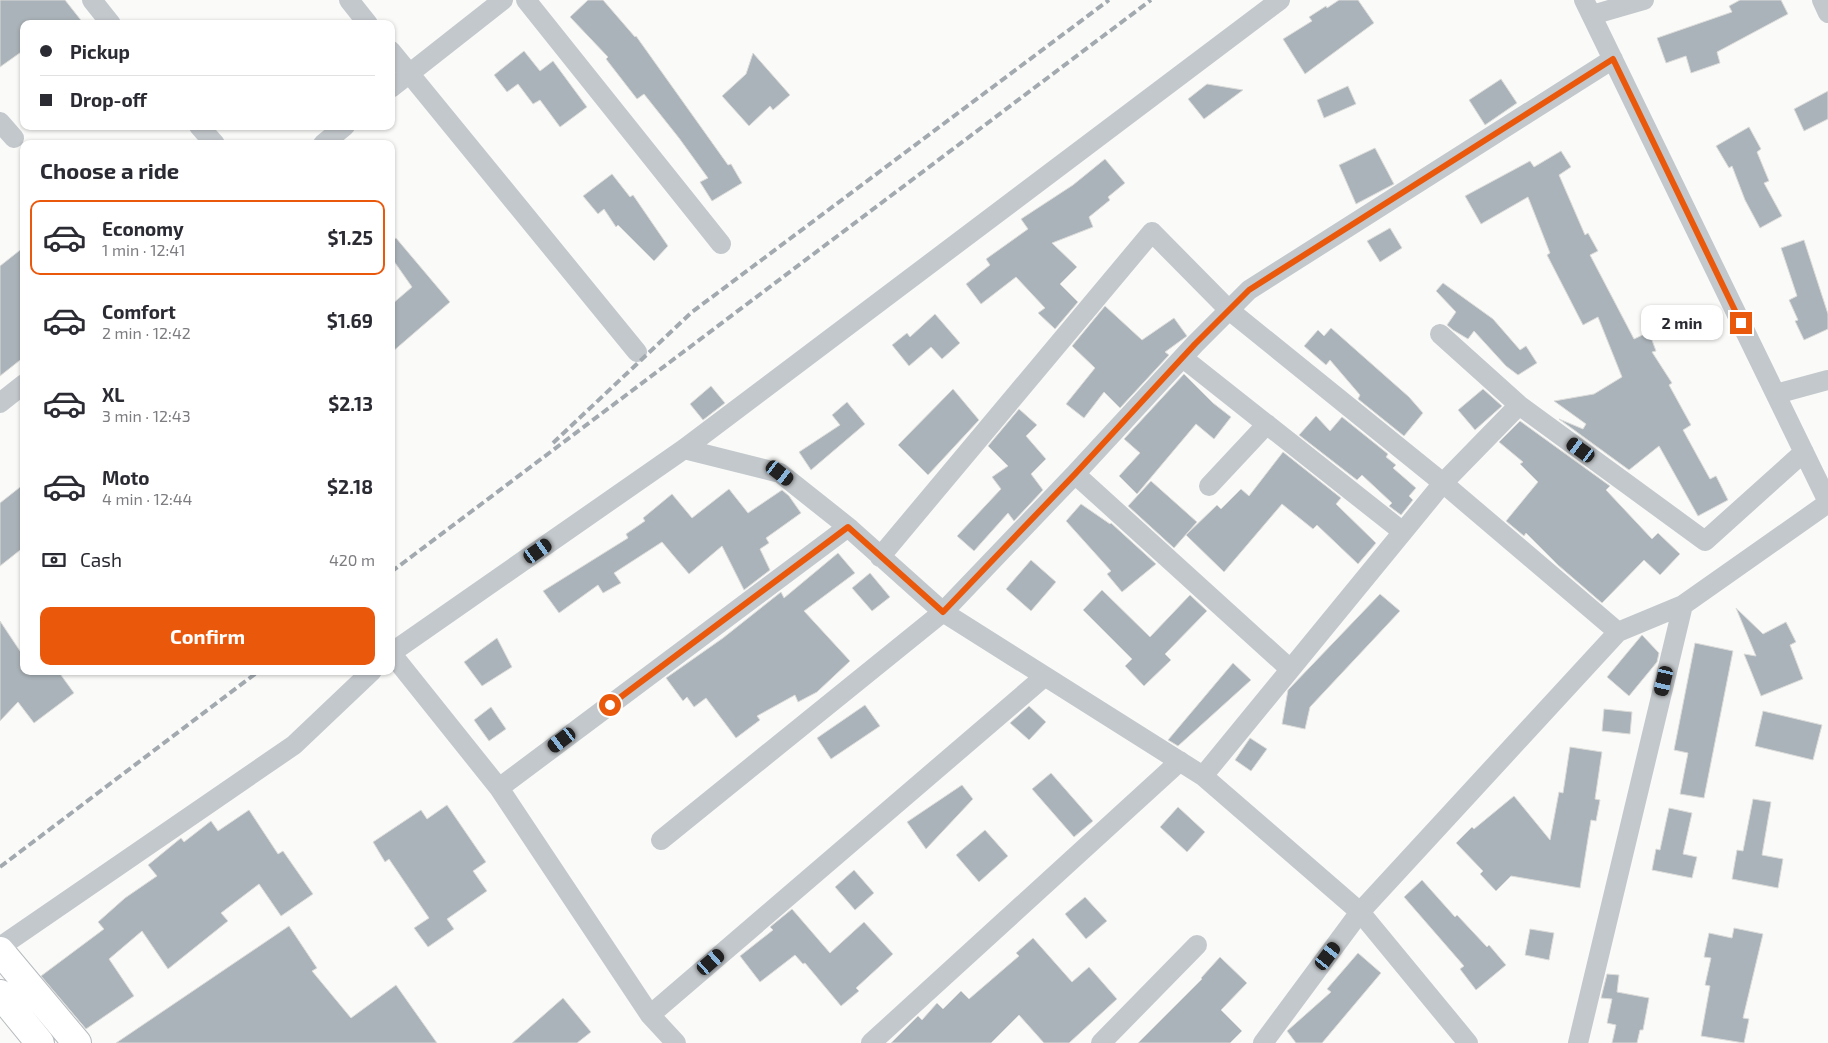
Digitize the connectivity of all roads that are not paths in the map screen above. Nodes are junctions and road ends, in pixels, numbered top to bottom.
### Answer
1 (92, 0) edge
2 (349, 0) edge
3 (503, 0) edge
4 (526, 0) edge
5 (1280, 0) edge
6 (1644, 0) edge
7 (1822, 0) edge
8 (1588, 8) edge
9 (1828, 12) edge
10 (108, 20) edge
11 (365, 20) edge
12 (395, 56) edge
13 (1613, 59) junction
14 (410, 74) junction
15 (395, 85) edge
16 (0, 122) edge
17 (203, 130) edge
18 (340, 130) edge
19 (14, 138) dead end
20 (211, 140) edge
21 (328, 140) edge
22 (721, 244) dead end
23 (1229, 310) junction
24 (1440, 334) dead end
25 (637, 352) dead end
26 (1183, 358) junction
27 (1828, 380) edge
28 (20, 387) edge
29 (1776, 394) junction
30 (0, 403) edge
31 (1519, 405) junction
32 (1267, 424) junction
33 (684, 449) junction
34 (1804, 452) junction
35 (1075, 474) junction
36 (1443, 483) junction
37 (1209, 486) dead end
38 (1828, 503) edge
39 (848, 527) junction
40 (1403, 532) junction
41 (880, 557) junction
42 (1683, 605) junction
43 (943, 612) junction
44 (1618, 632) junction
45 (395, 650) edge
46 (395, 658) edge
47 (1290, 669) junction
48 (368, 675) edge
49 (1044, 677) junction
50 (1180, 761) junction
51 (1203, 776) junction
52 (498, 788) junction
53 (661, 840) dead end
54 (1360, 912) junction
55 (1197, 945) dead end
56 (0, 947) edge
57 (0, 952) edge
58 (0, 994) edge
59 (650, 1014) junction
60 (40, 1043) edge
61 (77, 1043) edge
62 (676, 1043) edge
63 (871, 1043) edge
64 (1101, 1043) edge
65 (1263, 1043) edge
66 (1468, 1043) edge
67 (1578, 1043) edge

1 - 10 street
2 - 11 street
3 - 14 street
4 - 22 street
5 - 33 street
6 - 8 street
7 - 9 street
8 - 13 street
12 - 14 street
13 - 23 street
13 - 29 street
14 - 15 street
14 - 25 street
16 - 19 street
17 - 20 street
18 - 21 street
23 - 26 street
23 - 36 street
23 - 41 street
24 - 31 street
26 - 32 street
26 - 35 street
27 - 29 street
28 - 30 street
29 - 34 street
31 - 34 street
31 - 36 street
32 - 37 street
32 - 40 street
33 - 39 street
33 - 45 street
34 - 38 street
35 - 43 street
35 - 47 street
36 - 40 street
36 - 44 street
38 - 42 street
39 - 41 street
39 - 52 street
40 - 47 street
41 - 43 street
42 - 44 street
42 - 67 street
43 - 49 street
43 - 53 street
44 - 54 street
46 - 52 street
47 - 51 street
48 - 56 street
49 - 50 street
49 - 59 street
50 - 51 street
50 - 63 street
51 - 54 street
52 - 59 street
54 - 65 street
54 - 66 street
55 - 64 street
57 - 61 main road
58 - 60 main road
59 - 62 street

